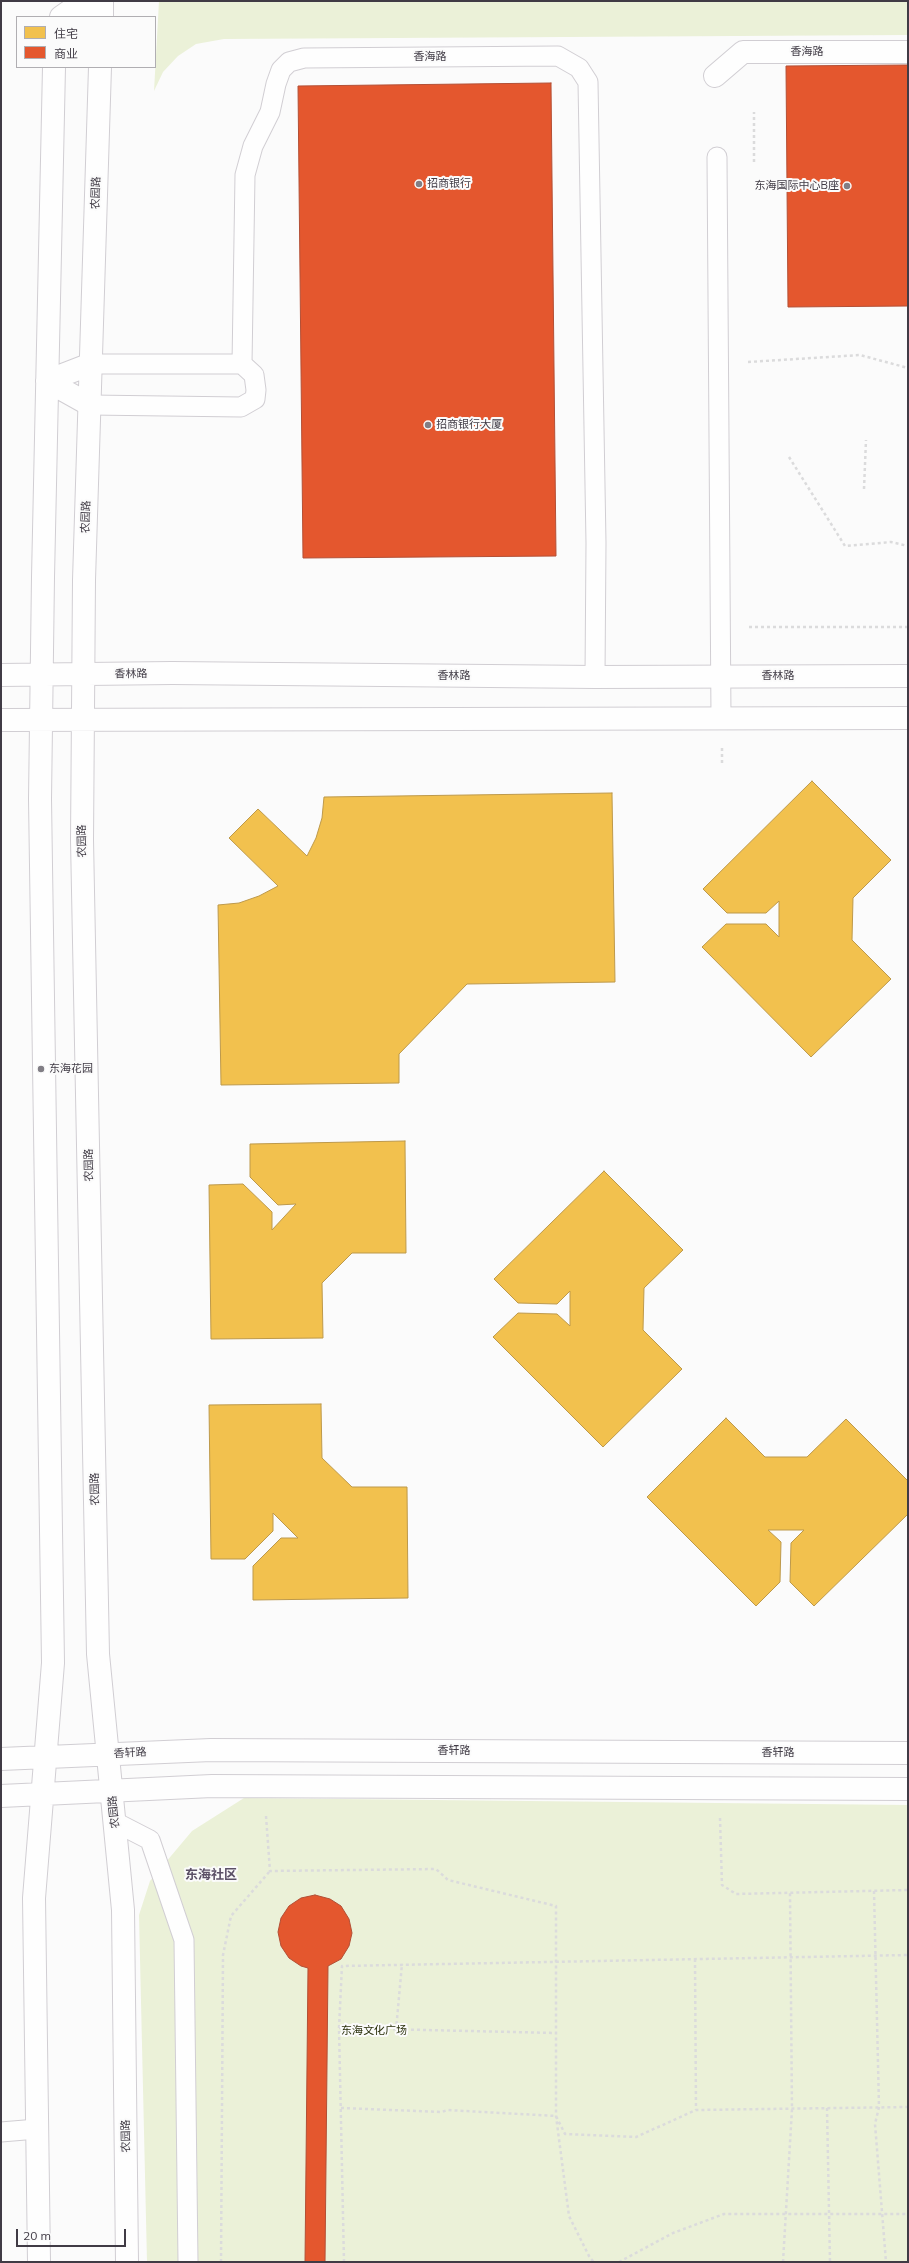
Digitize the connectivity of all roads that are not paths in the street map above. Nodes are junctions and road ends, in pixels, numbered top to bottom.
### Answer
1 (56, 1) edge
2 (102, 1) edge
3 (55, 16) edge
4 (62, 16) edge
5 (94, 16) edge
6 (102, 16) edge
7 (908, 52) edge
8 (54, 68) edge
9 (100, 68) edge
10 (715, 76) dead end
11 (718, 157) dead end
12 (91, 364) junction
13 (242, 364) junction
14 (47, 381) junction
15 (90, 405) junction
16 (41, 674) junction
17 (83, 674) junction
18 (1, 675) edge
19 (721, 676) junction
20 (908, 676) edge
21 (595, 677) junction
22 (721, 718) junction
23 (908, 718) edge
24 (1, 720) edge
25 (41, 720) junction
26 (84, 720) junction
27 (908, 1753) edge
28 (108, 1754) junction
29 (45, 1757) junction
30 (1, 1759) edge
31 (908, 1789) edge
32 (112, 1791) junction
33 (42, 1794) junction
34 (1, 1796) edge
35 (115, 1822) junction
36 (37, 2129) junction
37 (1, 2132) edge
38 (39, 2262) edge
39 (127, 2262) edge
40 (188, 2262) edge

1 - 3 main road
2 - 6 main road
4 - 5 main road
7 - 10 main road, 香海路
8 - 14 main road
9 - 12 main road, 农园路
11 - 19 lane
12 - 13 lane
12 - 14 main road
12 - 15 main road, 农园路
13 - 15 lane
13 - 21 lane, 香海路
14 - 15 main road
14 - 16 main road
15 - 17 main road, 农园路
16 - 17 main road, 香林路
16 - 18 main road, 香林路
16 - 25 main road
17 - 21 main road, 香林路
17 - 26 main road, 农园路
19 - 20 main road, 香林路
19 - 21 main road, 香林路
19 - 22 lane
22 - 23 main road
22 - 26 main road
24 - 25 main road
25 - 26 main road
25 - 29 main road
26 - 28 main road, 农园路
27 - 28 main road, 香轩路
28 - 29 main road, 香轩路
28 - 32 main road, 农园路
29 - 30 main road, 香轩路
29 - 33 main road
31 - 32 main road
32 - 33 main road
32 - 35 main road, 农园路
33 - 34 main road
33 - 36 main road
35 - 39 main road, 农园路
35 - 40 lane
36 - 37 lane
36 - 38 main road

